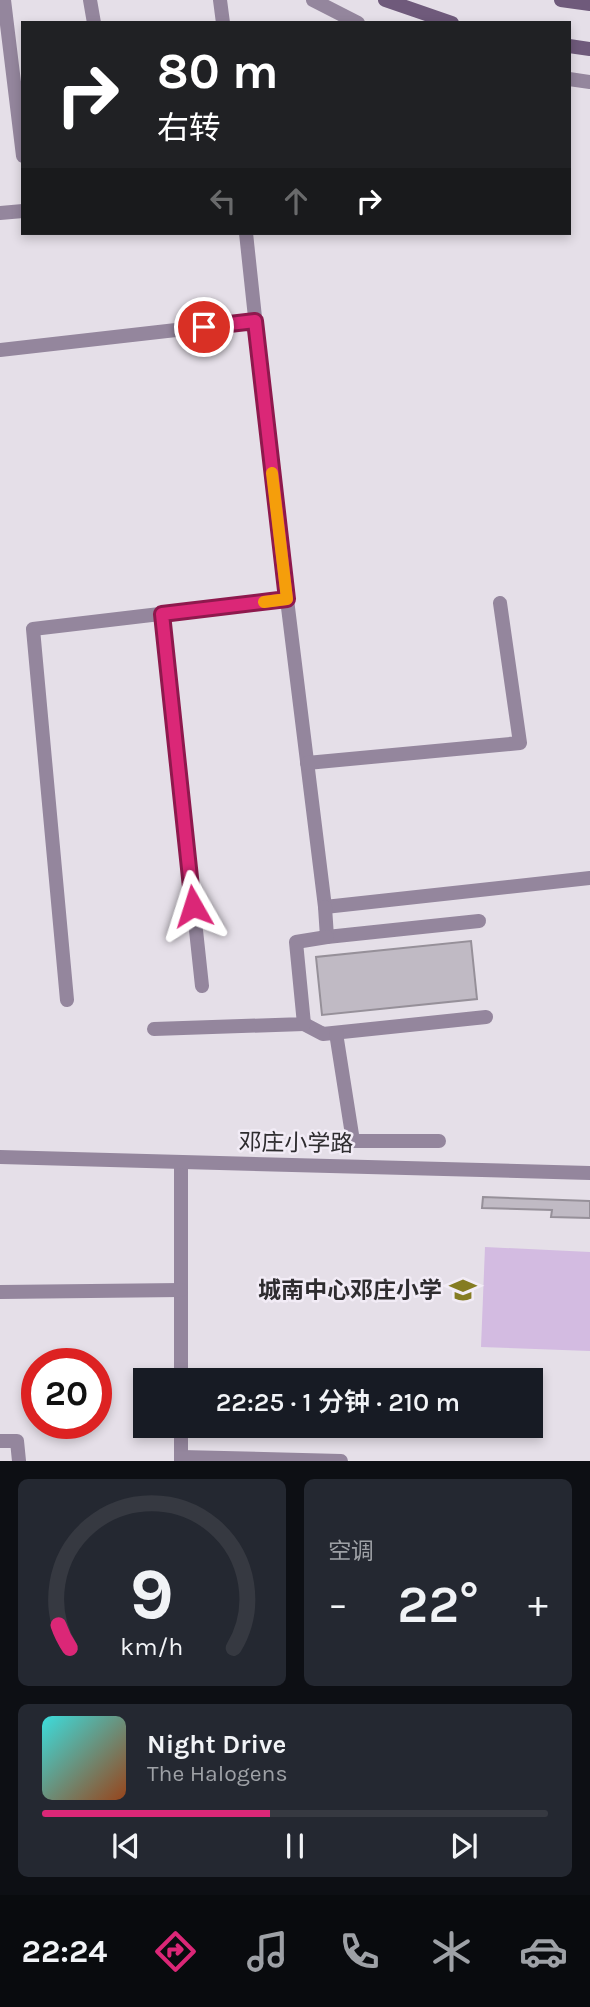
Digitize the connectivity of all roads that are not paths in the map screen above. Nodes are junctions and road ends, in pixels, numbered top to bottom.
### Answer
1 (4, 0) edge
2 (90, 0) edge
3 (220, 0) edge
4 (313, 0) edge
5 (386, 0) edge
6 (561, 0) edge
7 (590, 4) edge
8 (94, 21) edge
9 (223, 21) edge
10 (354, 21) edge
11 (446, 21) edge
12 (571, 46) edge
13 (590, 49) edge
14 (571, 79) edge
15 (590, 82) edge
16 (21, 140) edge
17 (21, 211) edge
18 (0, 213) edge
19 (246, 235) edge
20 (255, 321) junction
21 (0, 350) edge
22 (287, 599) junction
23 (500, 603) dead end
24 (162, 614) junction
25 (307, 763) junction
26 (590, 878) edge
27 (325, 907) junction
28 (479, 921) dead end
29 (327, 937) junction
30 (202, 986) dead end
31 (67, 1000) dead end
32 (486, 1017) dead end
33 (304, 1024) junction
34 (154, 1029) dead end
35 (336, 1033) junction
36 (439, 1141) dead end
37 (0, 1157) edge
38 (181, 1163) junction
39 (590, 1173) edge
40 (181, 1290) junction
41 (0, 1292) edge
42 (181, 1368) edge
43 (181, 1438) edge
44 (0, 1441) edge
45 (181, 1459) edge
46 (19, 1461) edge
47 (341, 1461) edge

1 - 16 street
2 - 8 street
3 - 9 street
4 - 10 street
5 - 11 main road
6 - 7 main road
12 - 13 main road
14 - 15 street
17 - 18 street
19 - 20 street
20 - 21 street
20 - 22 street
22 - 24 street
22 - 25 street
23 - 25 street
24 - 30 street
24 - 31 street
25 - 27 street
26 - 27 street
27 - 29 street
28 - 29 street
29 - 33 street
32 - 35 street
33 - 34 street
33 - 35 street
35 - 36 street
37 - 38 street, 邓庄小学路
38 - 39 street, 邓庄小学路
38 - 40 street
40 - 41 street
40 - 42 street
43 - 45 street
44 - 46 street
45 - 47 street

